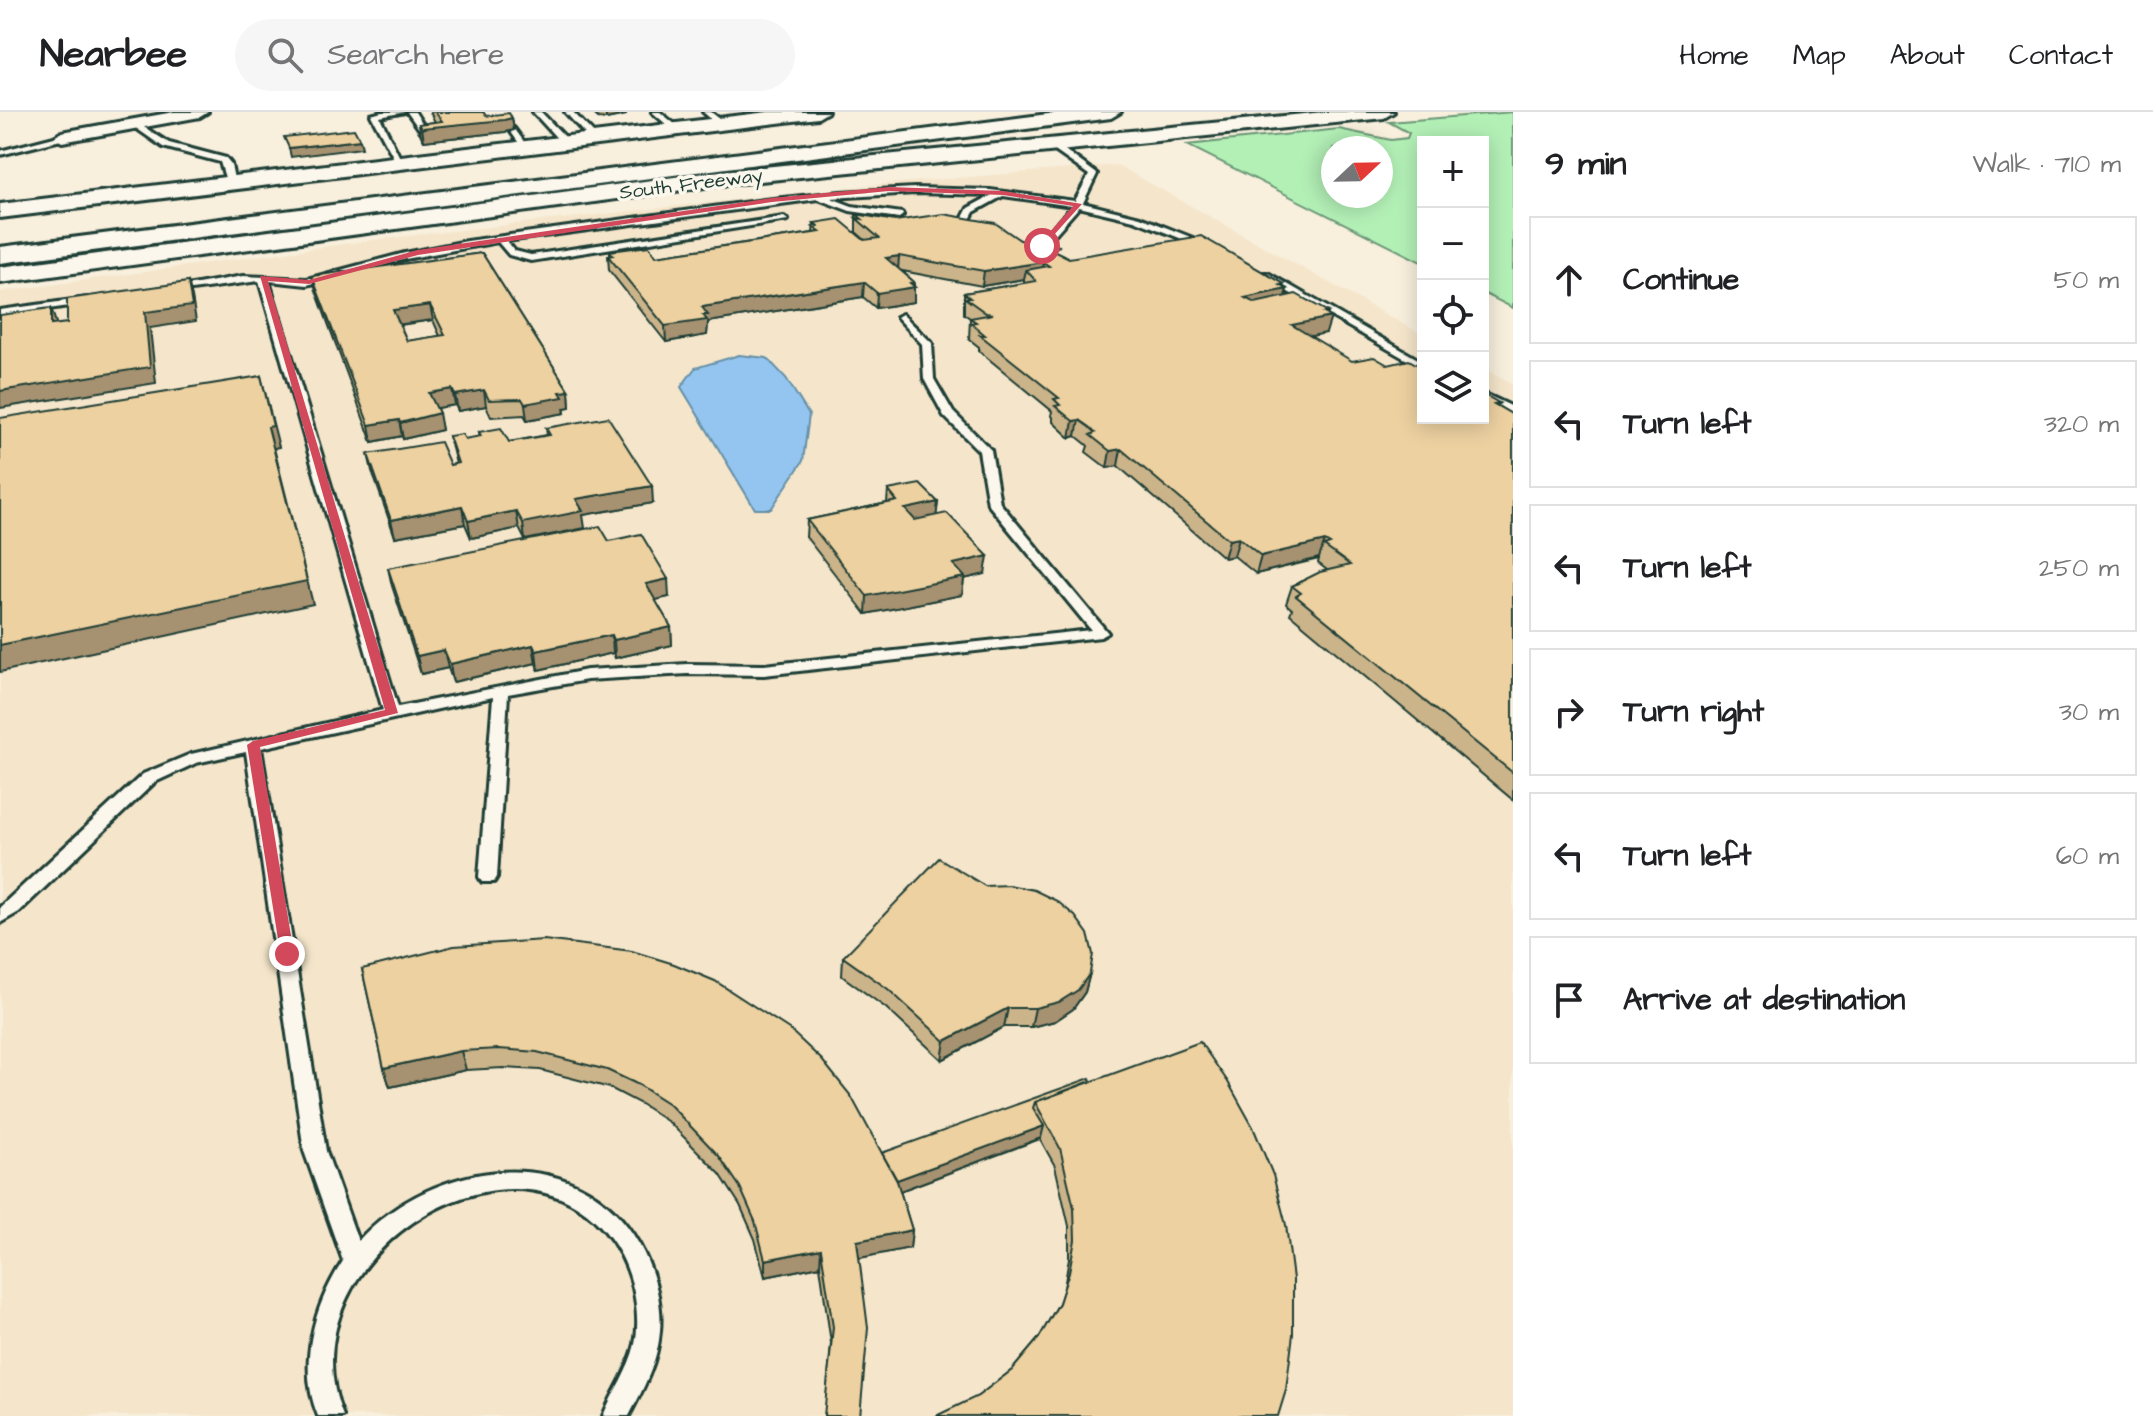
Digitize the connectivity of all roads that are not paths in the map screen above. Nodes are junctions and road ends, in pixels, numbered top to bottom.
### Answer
1 (200, 112) edge
2 (401, 112) edge
3 (411, 112) edge
4 (537, 112) edge
5 (569, 112) edge
6 (656, 112) edge
7 (814, 112) edge
8 (960, 112) edge
9 (1111, 112) edge
10 (1360, 113) edge
11 (715, 118) edge
12 (136, 124) junction
13 (507, 125) edge
14 (677, 129) junction
15 (428, 135) edge
16 (62, 137) joint
17 (595, 140) junction
18 (566, 143) junction
19 (1055, 147) junction
20 (527, 148) junction
21 (0, 153) edge
22 (401, 164) junction
23 (231, 184) junction
24 (1003, 193) junction
25 (819, 196) junction
26 (1078, 204) junction
27 (0, 211) edge
28 (688, 213) junction
29 (899, 215) dead end
30 (784, 220) dead end
31 (964, 223) edge
32 (707, 231) junction
33 (0, 234) edge
34 (502, 241) junction
35 (1042, 246) edge
36 (1223, 254) edge
37 (0, 255) edge
38 (1249, 265) edge
39 (0, 275) edge
40 (263, 278) junction
41 (155, 292) edge
42 (93, 301) edge
43 (0, 313) edge
44 (902, 317) dead end
45 (1417, 363) edge
46 (1489, 399) edge
47 (1513, 411) edge
48 (501, 690) junction
49 (392, 713) junction
50 (253, 745) junction
51 (488, 877) dead end
52 (0, 916) edge
53 (354, 1261) junction
54 (331, 1416) edge
55 (615, 1416) edge

1 - 12 street
2 - 22 lane
3 - 15 lane
4 - 18 lane
5 - 17 lane
6 - 14 lane
7 - 11 main road
8 - 33 main road, South Freeway
9 - 37 main road, South Freeway
10 - 19 main road, South Freeway
11 - 14 main road
12 - 16 street
12 - 23 lane
13 - 20 lane
14 - 17 main road
16 - 21 lane
17 - 18 main road
18 - 20 main road
19 - 26 lane
19 - 39 main road, South Freeway
20 - 22 main road
22 - 23 main road
23 - 27 main road
24 - 25 lane
24 - 26 lane
24 - 31 lane
25 - 28 lane
25 - 29 lane
26 - 35 lane
26 - 36 lane
28 - 32 lane
28 - 34 lane
30 - 32 lane
32 - 34 lane
34 - 40 lane
38 - 45 lane
40 - 41 lane
40 - 49 lane
42 - 43 lane
44 - 48 lane
46 - 47 lane
48 - 49 lane
48 - 51 lane
49 - 50 lane
50 - 52 lane
50 - 53 lane
53 - 54 lane
53 - 55 lane

